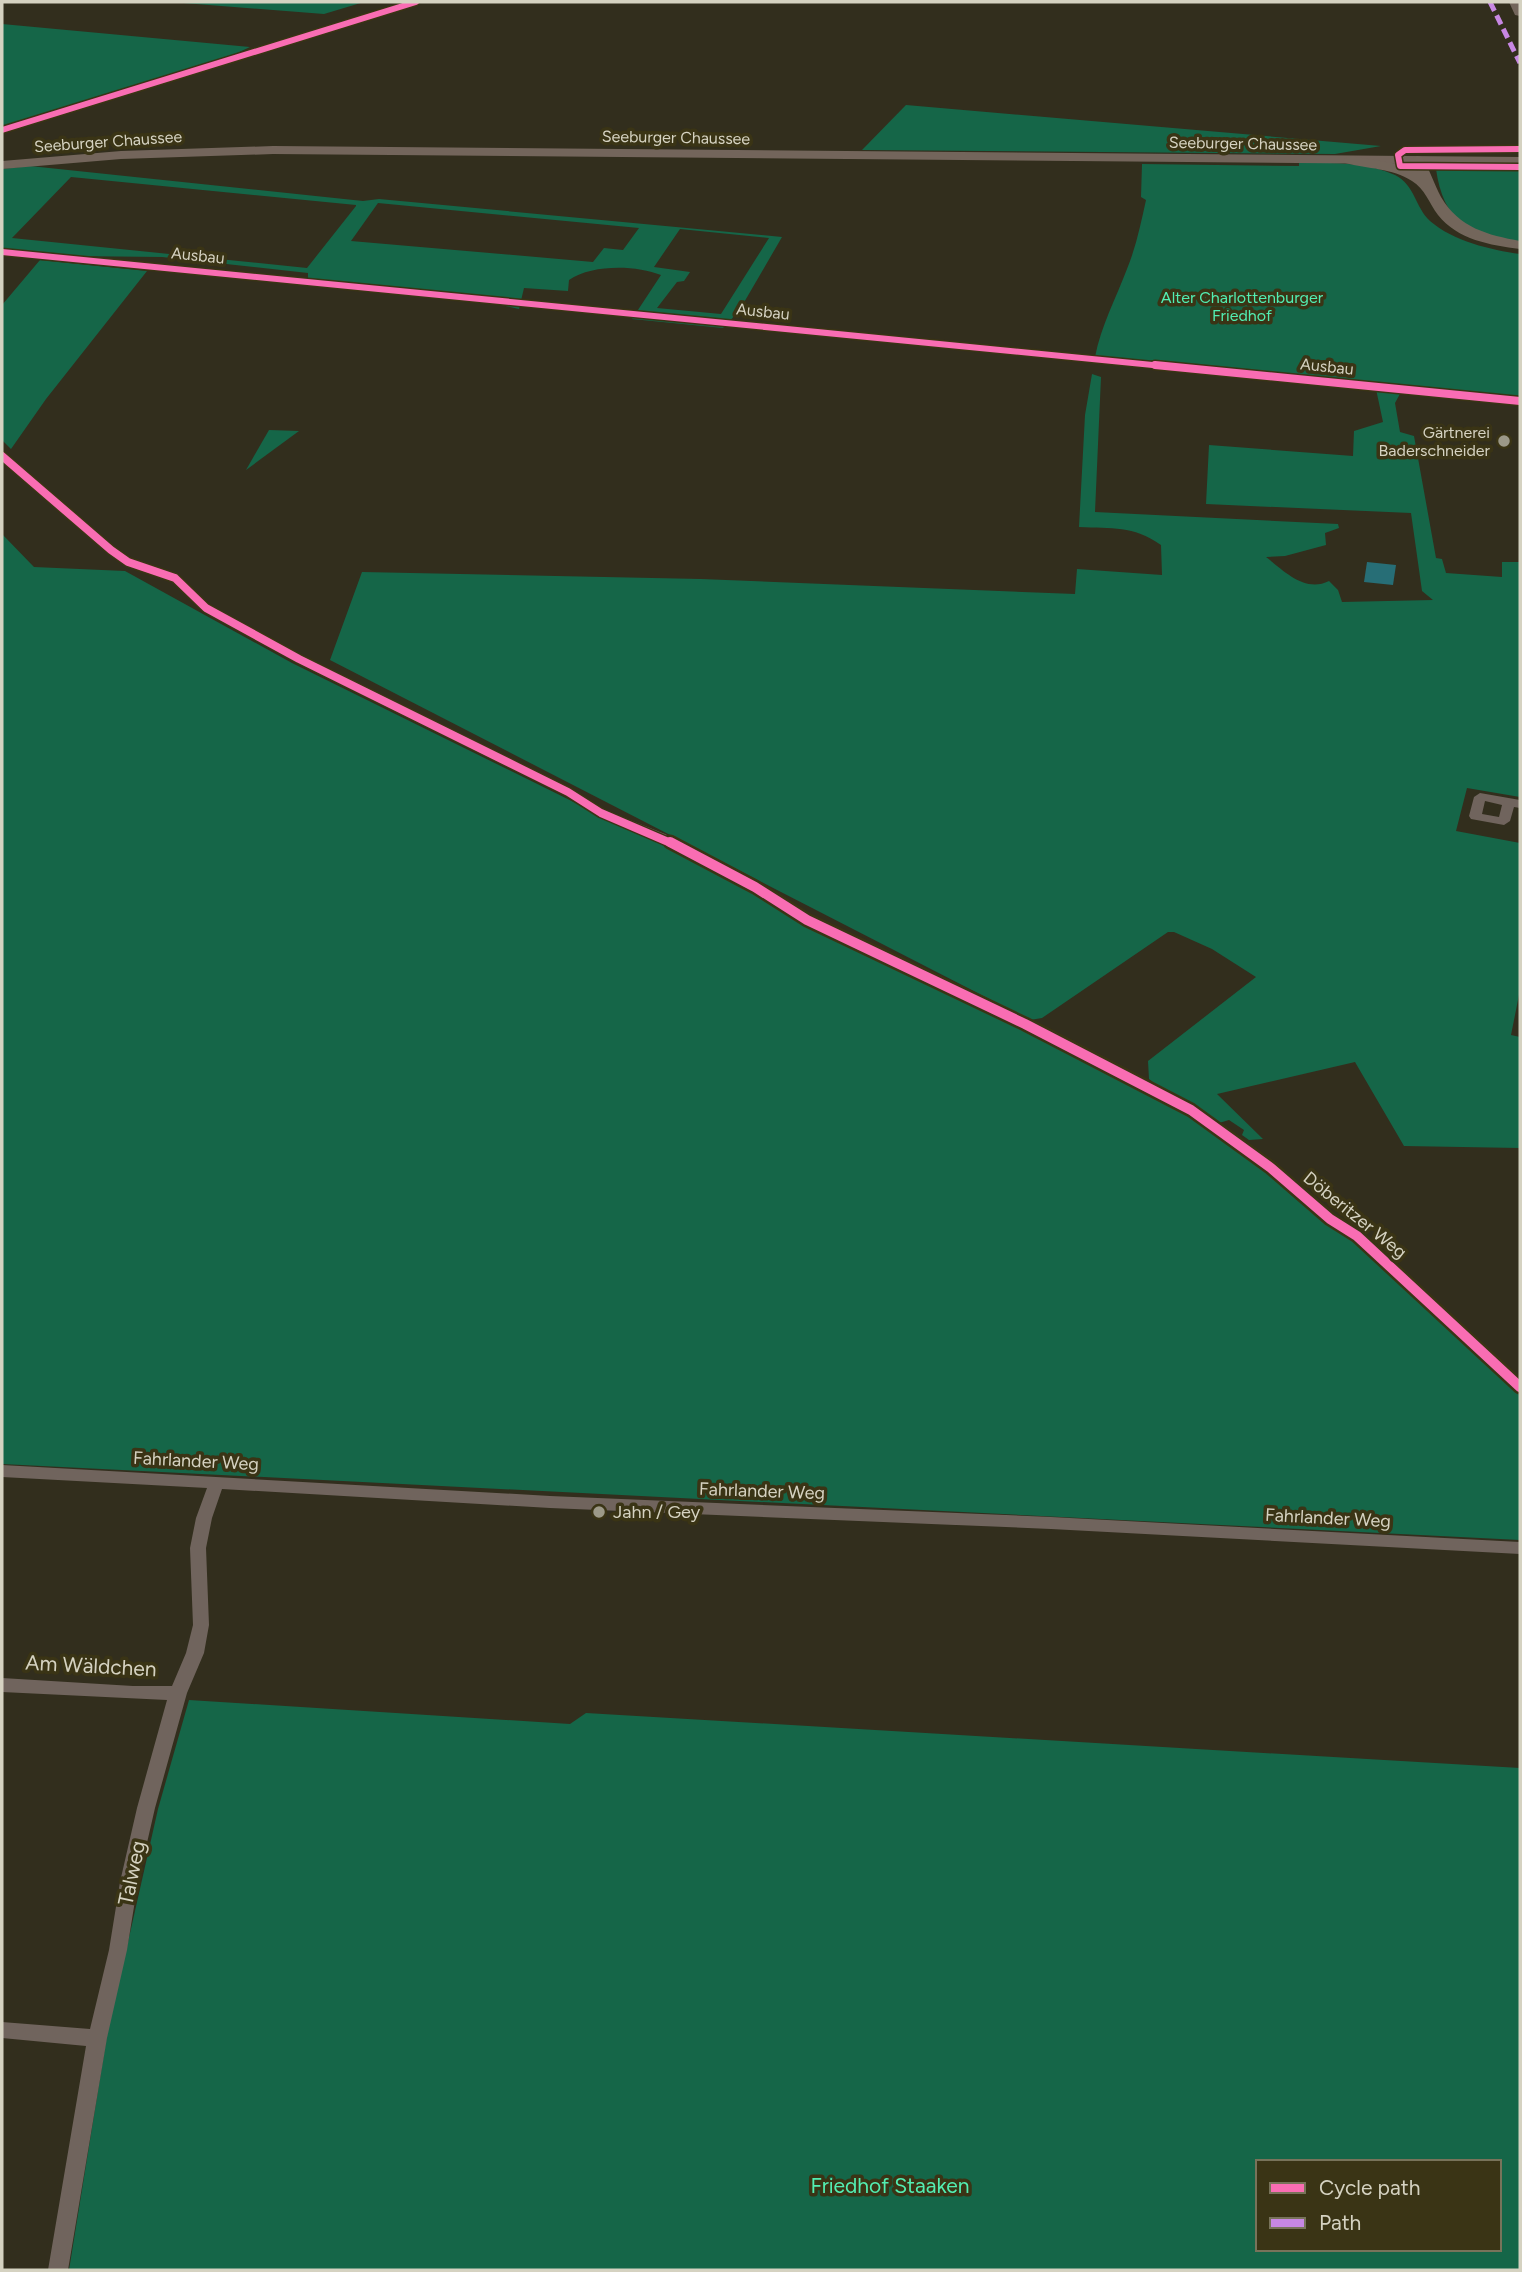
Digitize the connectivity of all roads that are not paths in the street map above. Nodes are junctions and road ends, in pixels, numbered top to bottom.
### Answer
1 (1515, 2) edge
2 (1520, 12) edge
3 (1350, 160) junction
4 (1417, 160) junction
5 (1520, 161) edge
6 (2, 165) edge
7 (1428, 186) junction
8 (1520, 245) edge
9 (2, 252) edge
10 (1520, 401) edge
11 (2, 456) edge
12 (1520, 1387) edge
13 (2, 1471) edge
14 (217, 1482) junction
15 (1520, 1548) edge
16 (2, 1685) edge
17 (178, 1693) junction
18 (2, 2030) edge
19 (97, 2038) junction
20 (58, 2270) edge

1 - 2 highway
3 - 4 main road, Seeburger Chaussee
3 - 6 main road, Seeburger Chaussee
3 - 7 highway
4 - 5 main road, Seeburger Chaussee
4 - 7 highway
7 - 8 highway
9 - 10 street, Ausbau
11 - 12 street, Döberitzer Weg
13 - 14 street, Fahrlander Weg
14 - 15 street, Fahrlander Weg
14 - 17 street, Talweg
16 - 17 street, Am Wäldchen
17 - 19 street, Talweg
18 - 19 street
19 - 20 street, Talweg

